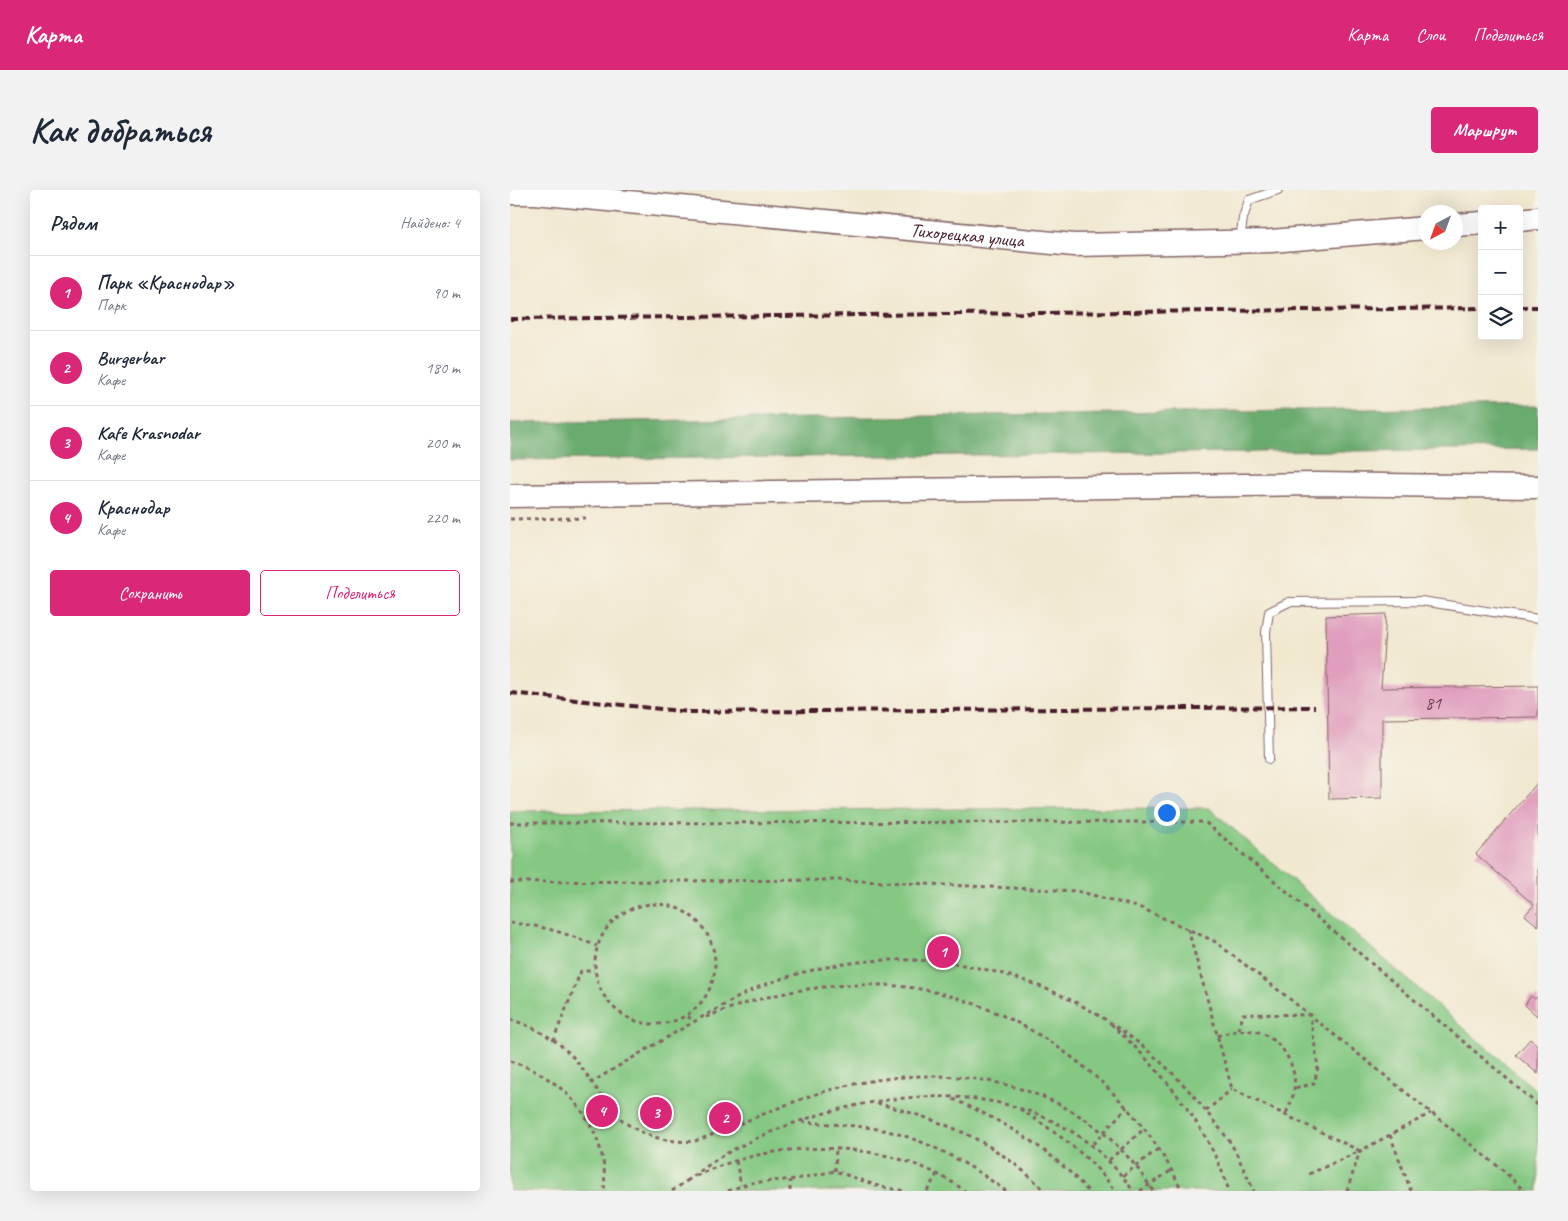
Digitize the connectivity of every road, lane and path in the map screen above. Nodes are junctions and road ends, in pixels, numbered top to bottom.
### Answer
1 (1278, 190) edge
2 (535, 192) edge
3 (510, 193) edge
4 (1538, 218) edge
5 (1523, 220) edge
6 (1478, 223) edge
7 (1463, 224) edge
8 (1418, 229) edge
9 (1240, 242) junction
10 (1538, 487) edge
11 (510, 496) edge
12 (1538, 619) edge
13 (1269, 758) dead end
14 (510, 823) edge
15 (510, 882) edge
16 (510, 923) edge
17 (1188, 928) junction
18 (597, 946) junction
19 (594, 972) junction
20 (1101, 1015) junction
21 (1310, 1015) junction
22 (688, 1016) junction
23 (510, 1019) edge
24 (691, 1022) junction
25 (1240, 1030) junction
26 (1217, 1036) junction
27 (553, 1041) junction
28 (510, 1061) edge
29 (597, 1079) dead end
30 (1294, 1088) junction
31 (1232, 1089) junction
32 (951, 1098) junction
33 (874, 1102) junction
34 (1012, 1105) junction
35 (1538, 1106) edge
36 (1126, 1107) junction
37 (1206, 1111) junction
38 (1431, 1113) junction
39 (1285, 1116) junction
40 (799, 1122) junction
41 (1144, 1129) junction
42 (1105, 1132) junction
43 (1390, 1134) junction
44 (1093, 1144) junction
45 (836, 1148) junction
46 (1121, 1148) junction
47 (1158, 1149) junction
48 (1360, 1151) junction
49 (1109, 1160) junction
50 (736, 1161) junction
51 (1136, 1166) junction
52 (1172, 1170) junction
53 (835, 1171) junction
54 (937, 1174) junction
55 (1309, 1174) dead end
56 (1123, 1176) junction
57 (790, 1180) junction
58 (687, 1181) junction
59 (742, 1185) junction
60 (1149, 1185) junction
61 (880, 1189) edge
62 (604, 1191) edge
63 (672, 1191) edge
64 (728, 1191) edge
65 (790, 1191) edge
66 (906, 1191) edge
67 (927, 1191) edge
68 (965, 1191) edge
69 (1006, 1191) edge
70 (1045, 1191) edge
71 (1088, 1191) edge
72 (1116, 1191) edge
73 (1133, 1191) edge
74 (1140, 1191) edge
75 (1153, 1191) edge
76 (1182, 1191) edge
77 (1228, 1191) edge
78 (1254, 1191) edge
79 (1347, 1191) edge
80 (1411, 1191) edge
81 (1524, 1191) edge

1 - 9 lane
2 - 3 street, Тихорецкая улица
2 - 9 street, Тихорецкая улица
4 - 5 street
6 - 7 street
8 - 9 street, Тихорецкая улица
10 - 11 street
12 - 13 lane
14 - 35 path
15 - 17 path
16 - 18 path
17 - 21 path
17 - 26 path
18 - 19 path
18 - 22 path
19 - 22 path
19 - 27 path
20 - 24 path
20 - 37 path
20 - 77 path
21 - 25 path
21 - 30 path
21 - 38 path
22 - 24 path
23 - 27 path
24 - 29 path
24 - 36 path
25 - 26 path
25 - 30 path
26 - 31 path
27 - 42 path
28 - 62 path
30 - 39 path
31 - 37 path
31 - 39 path
32 - 33 path
32 - 34 path
32 - 71 path
33 - 40 path
33 - 70 path
34 - 44 path
34 - 72 path
36 - 41 path
36 - 42 path
37 - 78 path
38 - 43 path
38 - 81 path
39 - 48 path
40 - 58 path
40 - 69 path
41 - 46 path
41 - 47 path
42 - 44 path
42 - 46 path
43 - 48 path
43 - 80 path
44 - 49 path
45 - 50 path
45 - 53 path
45 - 54 path
46 - 49 path
46 - 51 path
47 - 51 path
47 - 52 path
48 - 55 path
48 - 79 path
49 - 56 path
50 - 58 path
50 - 59 path
51 - 56 path
51 - 60 path
52 - 60 path
52 - 76 path
53 - 57 path
53 - 61 path
54 - 67 path
54 - 68 path
56 - 73 path
57 - 59 path
57 - 65 path
58 - 63 path
59 - 64 path
60 - 74 path
60 - 75 path
61 - 66 path

